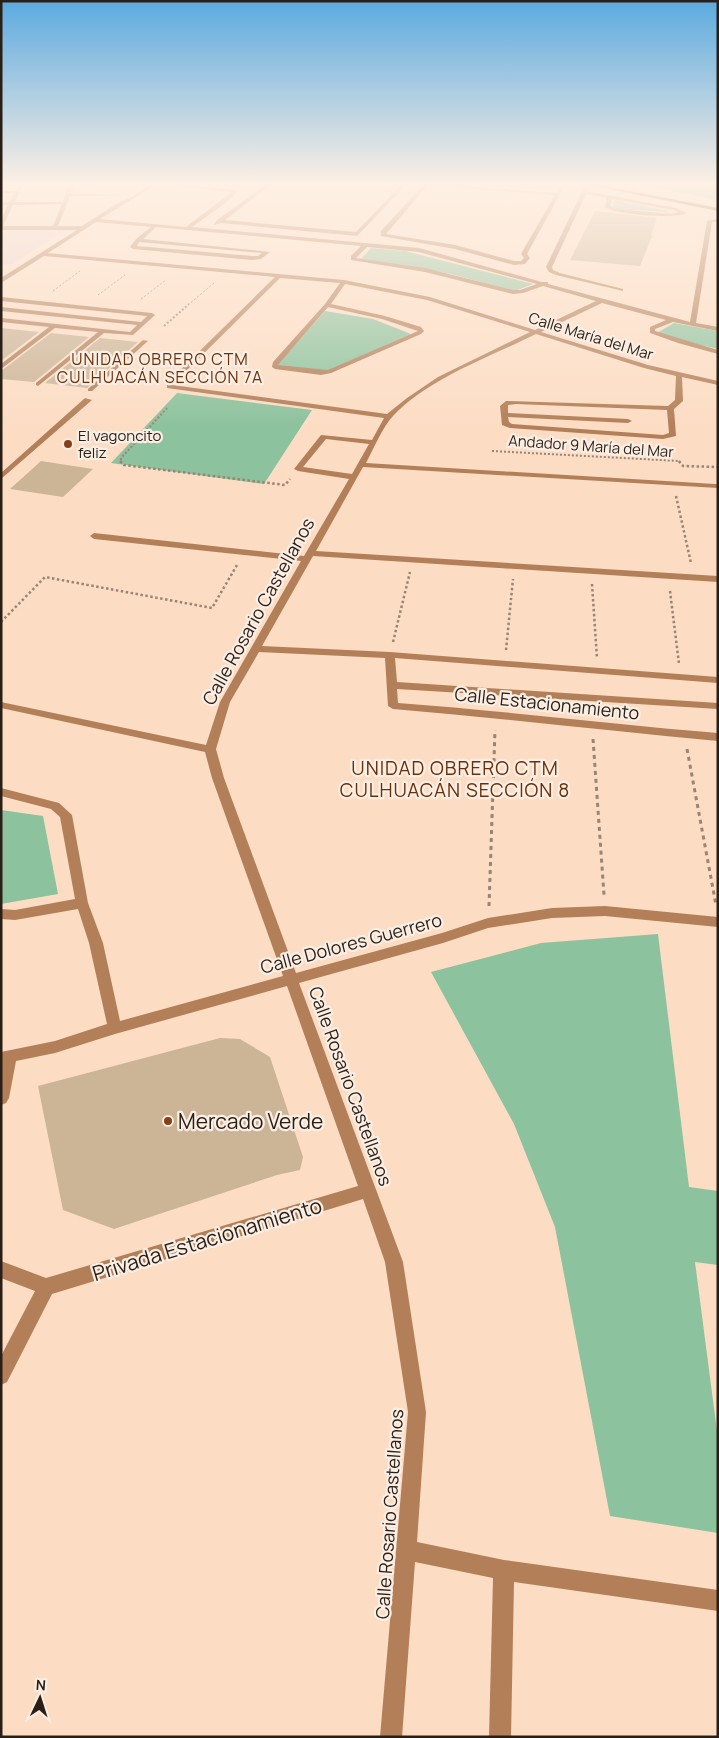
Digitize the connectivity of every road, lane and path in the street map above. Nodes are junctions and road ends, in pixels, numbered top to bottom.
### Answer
1 (27, 265) edge
2 (88, 265) edge
3 (139, 265) edge
4 (163, 265) edge
5 (393, 265) edge
6 (480, 265) edge
7 (550, 265) edge
8 (703, 265) edge
9 (182, 267) junction
10 (8, 268) dead end
11 (22, 268) junction
12 (228, 271) junction
13 (279, 276) junction
14 (1, 280) edge
15 (344, 282) junction
16 (546, 283) junction
17 (621, 290) dead end
18 (2, 299) edge
19 (603, 300) junction
20 (35, 303) junction
21 (328, 305) junction
22 (80, 308) junction
23 (1, 309) edge
24 (125, 313) junction
25 (1, 320) edge
26 (673, 320) junction
27 (10, 321) junction
28 (141, 324) junction
29 (693, 324) junction
30 (1, 326) edge
31 (55, 326) junction
32 (716, 327) edge
33 (103, 331) junction
34 (536, 333) junction
35 (145, 341) joint
36 (718, 352) edge
37 (1, 367) edge
38 (679, 375) junction
39 (38, 384) dead end
40 (718, 384) edge
41 (90, 390) dead end
42 (88, 400) dead end
43 (168, 407) dead end
44 (670, 408) junction
45 (505, 415) junction
46 (389, 416) junction
47 (628, 421) dead end
48 (374, 442) junction
49 (492, 451) dead end
50 (718, 468) edge
51 (298, 469) junction
52 (358, 471) junction
53 (1, 477) edge
54 (673, 483) junction
55 (715, 486) dead end
56 (94, 536) dead end
57 (246, 551) junction
58 (309, 556) junction
59 (413, 560) junction
60 (514, 566) junction
61 (591, 571) junction
62 (668, 578) junction
63 (694, 578) junction
64 (718, 580) edge
65 (1, 622) edge
66 (256, 649) junction
67 (390, 655) junction
68 (505, 665) junction
69 (598, 672) junction
70 (681, 678) junction
71 (718, 680) edge
72 (391, 685) junction
73 (1, 705) edge
74 (718, 706) edge
75 (496, 714) junction
76 (592, 726) junction
77 (684, 733) junction
78 (718, 737) edge
79 (210, 749) junction
80 (1, 792) edge
81 (82, 903) junction
82 (716, 906) dead end
83 (605, 911) junction
84 (1, 914) edge
85 (718, 922) edge
86 (488, 923) junction
87 (292, 979) junction
88 (115, 1028) junction
89 (5, 1058) edge
90 (1, 1098) edge
91 (369, 1190) junction
92 (1, 1269) edge
93 (46, 1288) junction
94 (1, 1376) edge
95 (406, 1550) junction
96 (504, 1570) junction
97 (718, 1601) edge
98 (391, 1737) edge
99 (500, 1737) edge

1 - 11 street
2 - 20 path
3 - 22 path
4 - 9 street, Calle María del Mar
5 - 16 street
6 - 16 street
7 - 17 street
8 - 29 street
9 - 12 street, Calle María del Mar
9 - 24 path
10 - 11 street
11 - 14 street
12 - 13 street, Calle María del Mar
12 - 35 path
13 - 15 street, Calle María del Mar
13 - 46 street
15 - 21 street
15 - 34 street, Calle María del Mar
16 - 19 street
18 - 20 street
19 - 26 street
19 - 34 street, Calle Rosario Castellanos
20 - 22 street
21 - 21 street
22 - 24 street
23 - 28 street
24 - 28 street
25 - 27 street
26 - 29 street
26 - 36 street
27 - 30 street
27 - 31 street
28 - 33 street
29 - 32 street
31 - 33 street
31 - 37 street
33 - 39 street
34 - 38 street, Calle María del Mar
34 - 46 street, Calle Rosario Castellanos
35 - 41 street
38 - 40 street, Calle María del Mar
38 - 44 street
42 - 53 street
43 - 51 path
44 - 45 street
44 - 45 street
45 - 47 street
46 - 48 street, Calle Rosario Castellanos
48 - 51 street
48 - 52 street, Calle Rosario Castellanos
49 - 50 path, Andador 9 María del Mar
51 - 52 street
52 - 54 street
52 - 58 street, Calle Rosario Castellanos
54 - 55 street
54 - 63 path
56 - 57 street
57 - 58 street
57 - 65 path
58 - 59 street
58 - 66 street, Calle Rosario Castellanos
59 - 60 street
59 - 67 path
60 - 61 street
60 - 68 path
61 - 62 street
61 - 69 path
62 - 63 street
62 - 70 path
63 - 64 street
66 - 67 street, Calle Estacionamiento
66 - 79 street, Calle Rosario Castellanos
67 - 68 street, Calle Estacionamiento
67 - 72 street, Calle Estacionamiento
68 - 69 street, Calle Estacionamiento
69 - 70 street, Calle Estacionamiento
70 - 71 street, Calle Estacionamiento
72 - 74 street, Calle Estacionamiento
72 - 75 street, Calle Estacionamiento
73 - 79 street
75 - 76 street, Calle Estacionamiento
75 - 86 path
76 - 77 street, Calle Estacionamiento
76 - 83 path
77 - 78 street, Calle Estacionamiento
77 - 82 path
79 - 87 street, Calle Rosario Castellanos
80 - 81 street
81 - 84 street
81 - 88 street
83 - 85 street, Calle Dolores Guerrero
83 - 86 street, Calle Dolores Guerrero
86 - 87 street, Calle Dolores Guerrero
87 - 88 street, Calle Dolores Guerrero
87 - 91 street, Calle Rosario Castellanos
88 - 89 street, Calle Dolores Guerrero
89 - 90 street
91 - 93 street, Privada Estacionamiento
91 - 95 street, Calle Rosario Castellanos
92 - 93 street
93 - 94 street
95 - 96 street
95 - 98 street, Calle Rosario Castellanos
96 - 97 street
96 - 99 street

